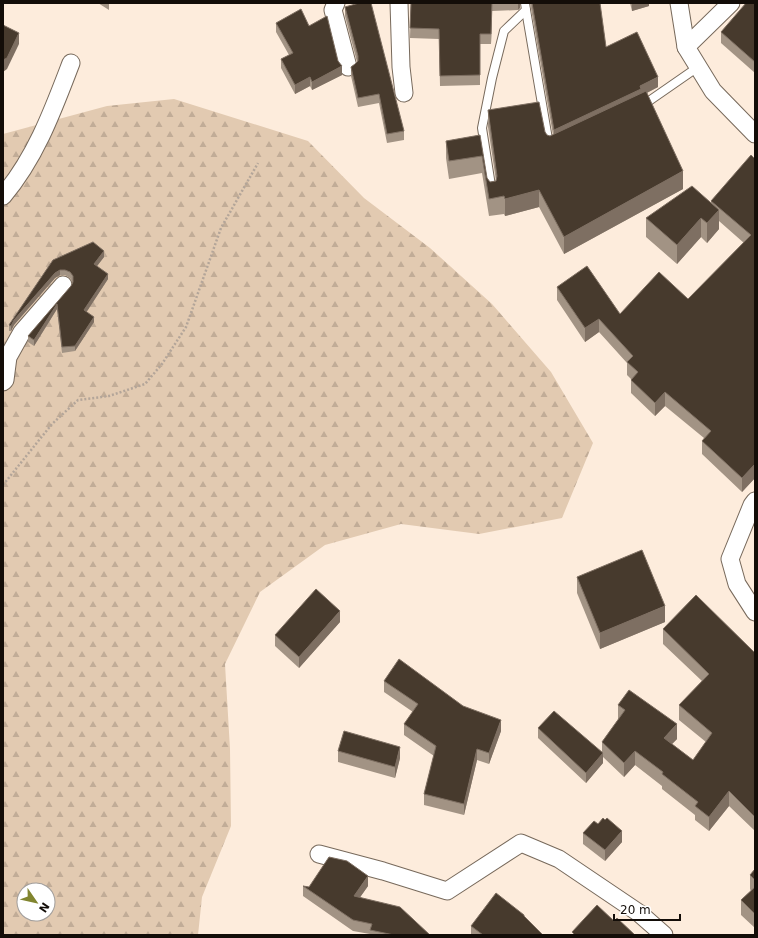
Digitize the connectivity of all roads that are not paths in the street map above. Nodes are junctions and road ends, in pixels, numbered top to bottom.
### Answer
1 (336, 3) edge
2 (399, 3) edge
3 (679, 3) edge
4 (731, 3) edge
5 (526, 6) edge
6 (686, 47) junction
7 (71, 62) dead end
8 (348, 67) dead end
9 (698, 67) junction
10 (404, 92) dead end
11 (634, 107) edge
12 (755, 134) edge
13 (557, 145) edge
14 (492, 194) edge
15 (3, 196) edge
16 (63, 286) dead end
17 (3, 382) edge
18 (755, 501) edge
19 (755, 612) edge
20 (319, 854) dead end
21 (664, 935) edge

1 - 8 street
2 - 10 street
3 - 6 street
4 - 6 street
5 - 13 lane
5 - 14 lane
6 - 9 street
7 - 15 street
9 - 11 lane
9 - 12 street
16 - 17 street
18 - 19 street
20 - 21 street

